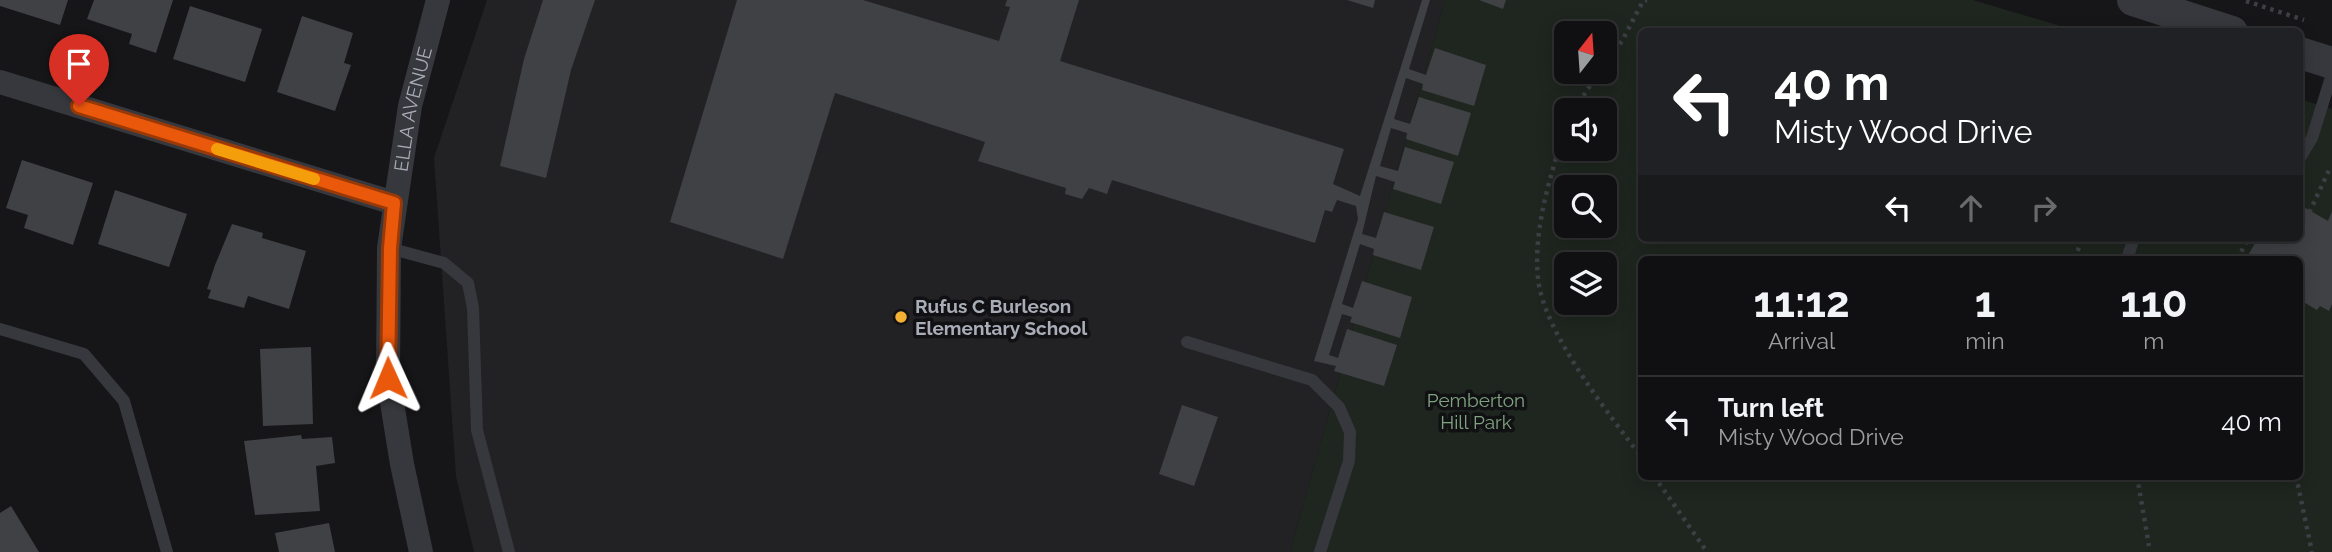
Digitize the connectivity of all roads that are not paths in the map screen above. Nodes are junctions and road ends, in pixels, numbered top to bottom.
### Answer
1 (438, 0) edge
2 (2133, 0) edge
3 (2200, 27) edge
4 (2303, 54) edge
5 (2332, 64) edge
6 (2332, 74) edge
7 (0, 82) edge
8 (2303, 153) edge
9 (394, 203) junction
10 (390, 248) junction
11 (0, 328) edge
12 (1187, 342) dead end
13 (167, 552) edge
14 (421, 552) edge
15 (509, 552) edge
16 (1320, 552) edge

1 - 9 street, ELLA AVENUE
2 - 3 street
4 - 5 street
6 - 8 lane
7 - 9 street
9 - 10 street, ELLA AVENUE
10 - 14 street, ELLA AVENUE
10 - 15 lane
11 - 13 lane
12 - 16 lane

